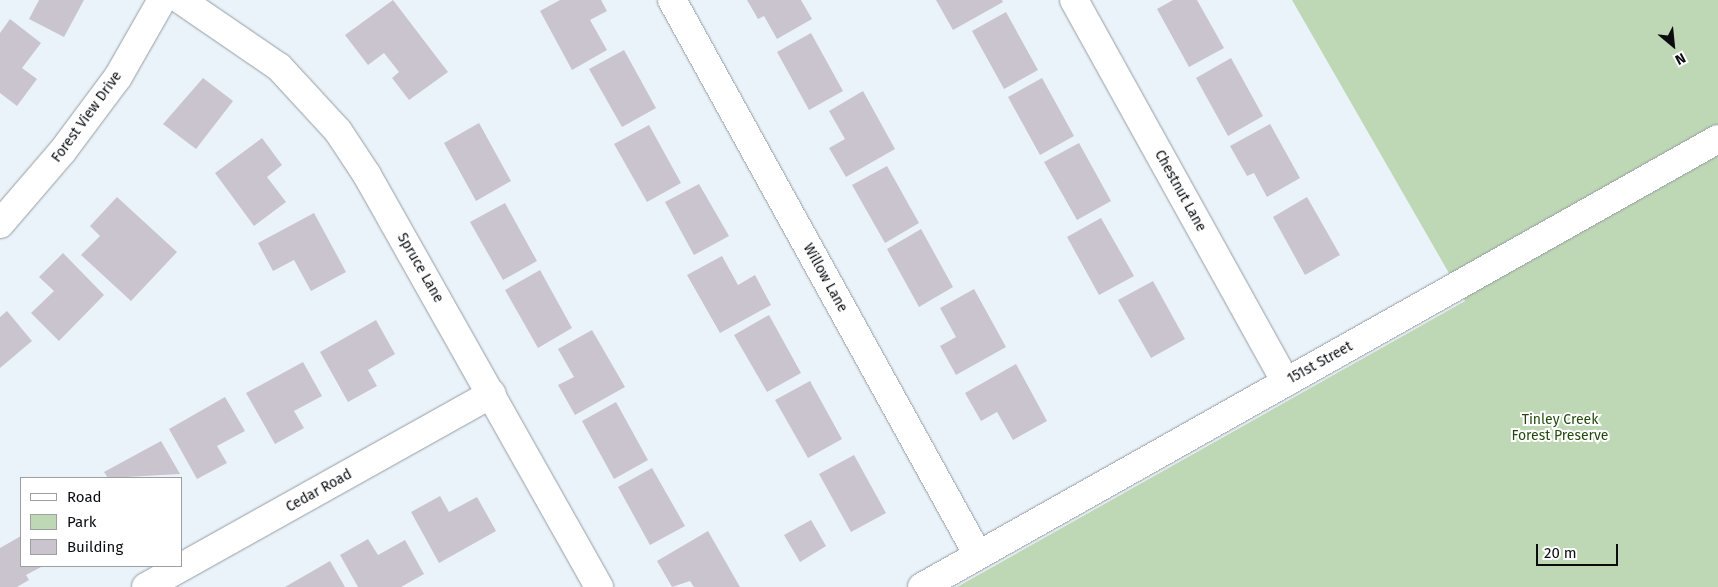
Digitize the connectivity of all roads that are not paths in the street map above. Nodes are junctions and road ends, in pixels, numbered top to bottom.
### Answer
1 (162, 0) edge
2 (181, 0) edge
3 (672, 0) edge
4 (1074, 0) edge
5 (1718, 139) edge
6 (0, 224) edge
7 (1286, 382) junction
8 (492, 394) junction
9 (978, 555) junction
10 (182, 567) edge
11 (182, 567) edge
12 (146, 587) edge
13 (599, 587) edge
14 (922, 587) edge

1 - 6 street, Forest View Drive
2 - 8 street, Spruce Lane
3 - 9 street, Willow Lane
4 - 7 street, Chestnut Lane
5 - 7 street, 151st Street
7 - 9 street, 151st Street
8 - 11 street, Cedar Road
8 - 13 street, Spruce Lane
9 - 14 street, 151st Street
10 - 12 street, Cedar Road

